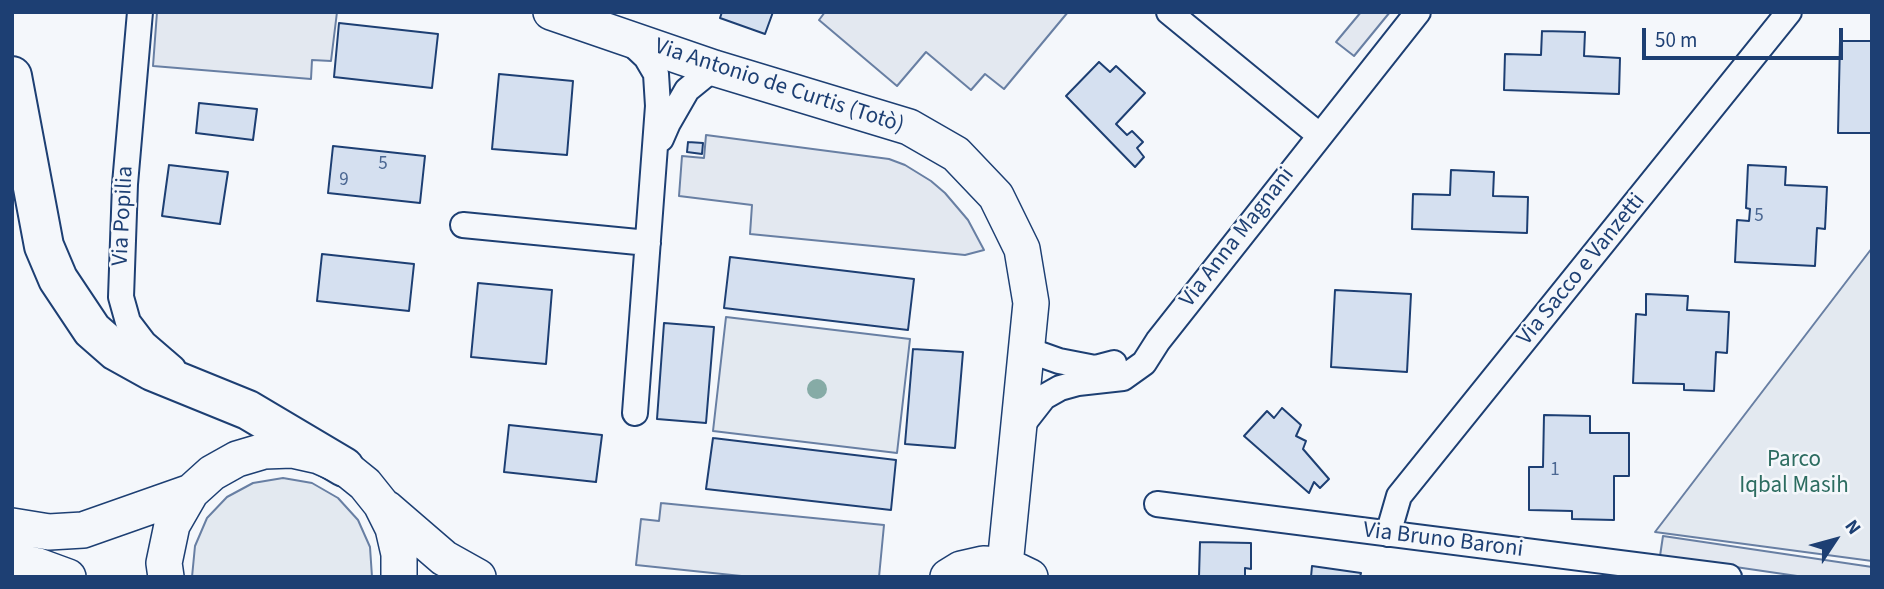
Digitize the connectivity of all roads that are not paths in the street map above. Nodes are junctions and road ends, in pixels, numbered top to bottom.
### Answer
1 (140, 12) edge
2 (551, 12) edge
3 (1169, 12) edge
4 (1418, 12) edge
5 (1789, 12) edge
6 (625, 37) junction
7 (702, 64) junction
8 (12, 76) edge
9 (658, 106) junction
10 (1319, 135) junction
11 (655, 156) junction
12 (463, 225) dead end
13 (648, 243) junction
14 (1158, 341) junction
15 (1028, 350) junction
16 (198, 389) junction
17 (635, 413) dead end
18 (1019, 429) junction
19 (344, 467) junction
20 (191, 492) junction
21 (1157, 504) dead end
22 (381, 505) junction
23 (12, 526) edge
24 (1388, 534) junction
25 (12, 561) edge
26 (1018, 571) edge
27 (68, 577) edge
28 (166, 577) edge
29 (399, 577) edge
30 (478, 577) edge
31 (948, 577) edge
32 (1729, 577) edge

1 - 16 street, Via Popilia
2 - 6 street, Via Antonio de Curtis (Totò)
3 - 10 street
4 - 10 street, Via Anna Magnani
5 - 24 street, Via Sacco e Vanzetti
6 - 7 street, Via Antonio de Curtis (Totò)
6 - 9 street
7 - 9 street
7 - 11 street
7 - 15 street, Via Antonio de Curtis (Totò)
8 - 16 main road
9 - 11 street
10 - 14 street, Via Anna Magnani
11 - 13 street
12 - 13 street
13 - 17 street
14 - 15 street, Via Anna Magnani
14 - 18 street, Via Anna Magnani
15 - 18 street, Via Antonio de Curtis (Totò)
16 - 19 main road
18 - 26 street, Via Antonio de Curtis (Totò)
19 - 20 street
19 - 22 street
20 - 23 street
20 - 28 street
21 - 24 street, Via Bruno Baroni
22 - 29 street
22 - 30 street
24 - 32 street, Via Bruno Baroni
25 - 27 street
26 - 31 street

